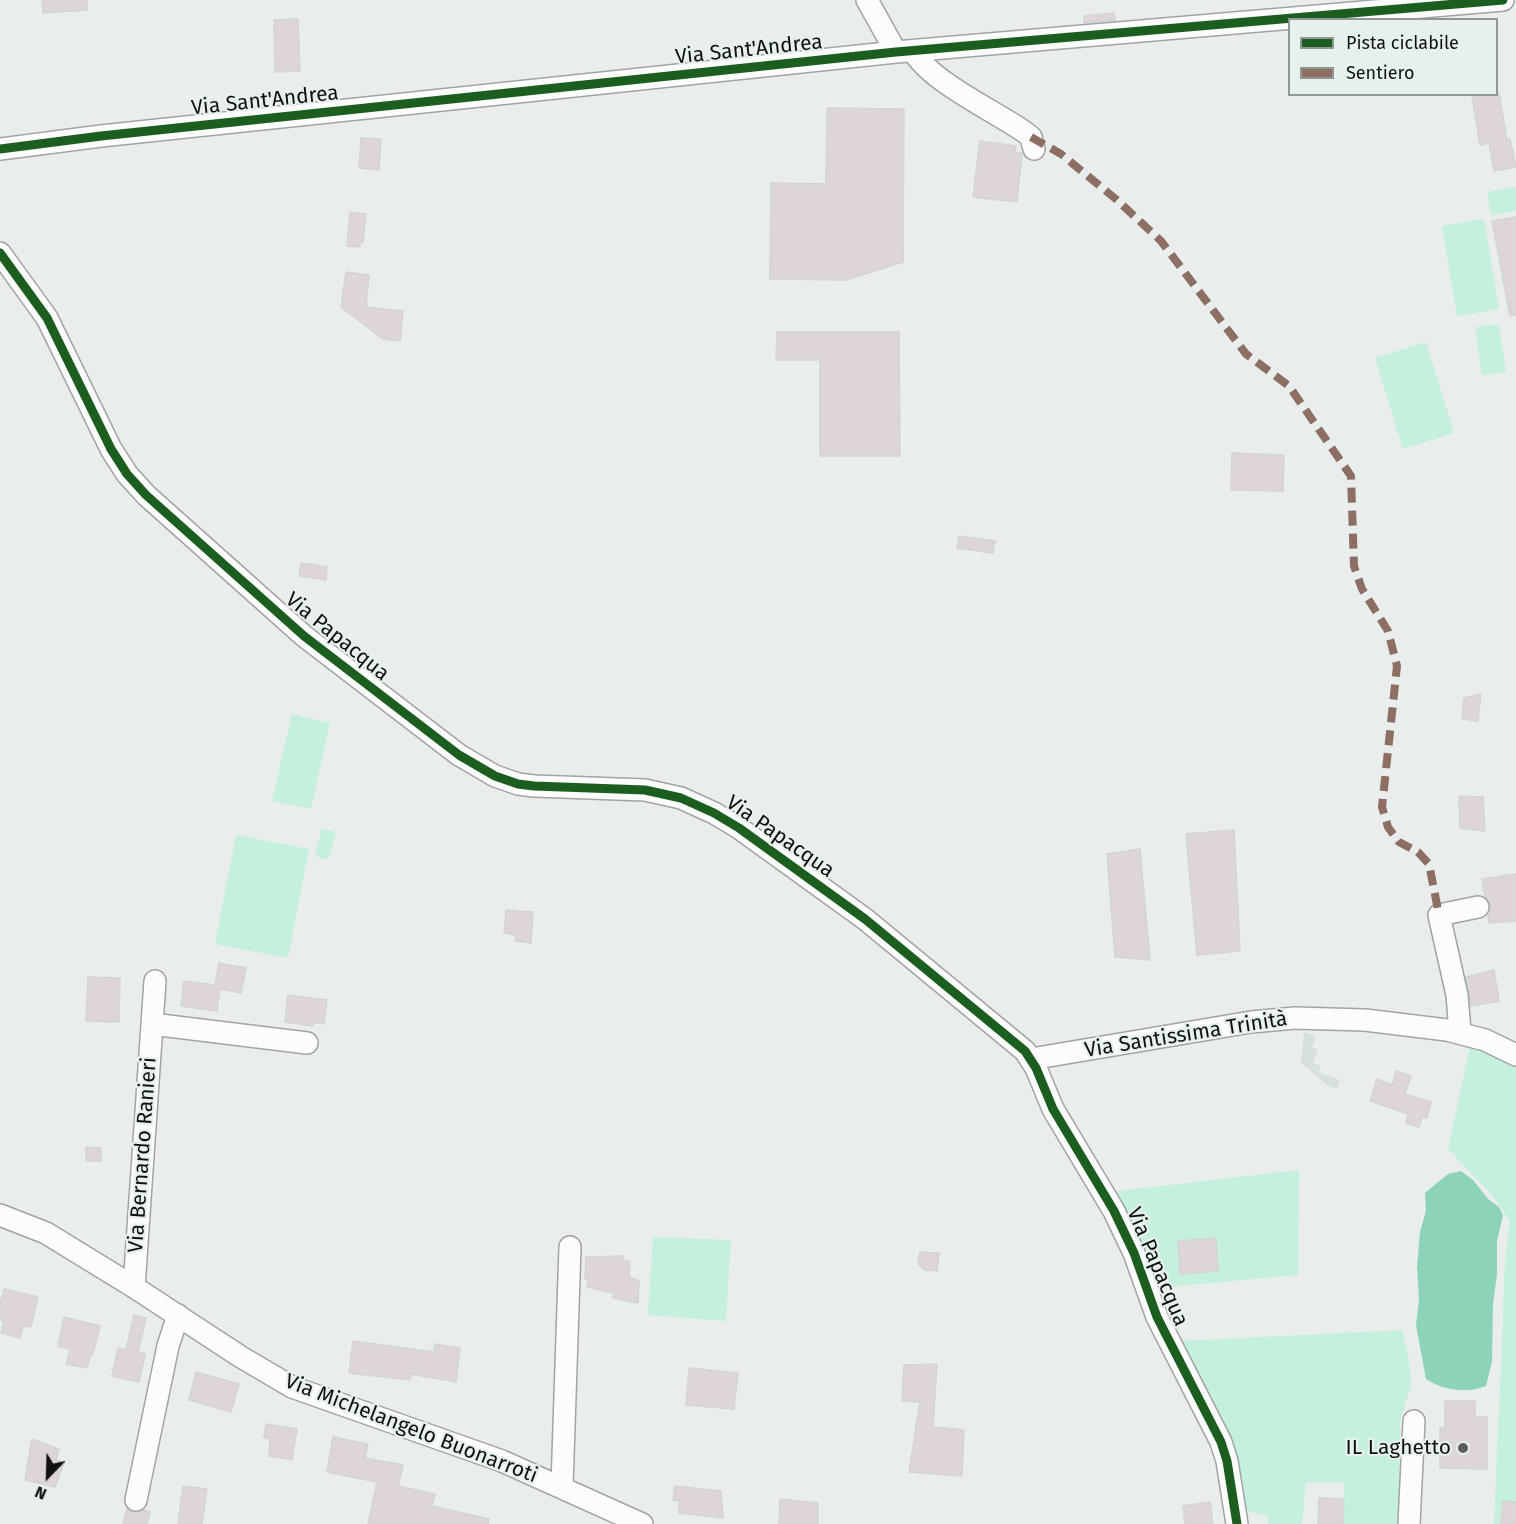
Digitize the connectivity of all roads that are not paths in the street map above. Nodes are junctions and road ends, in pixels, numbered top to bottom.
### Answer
1 (867, 0) edge
2 (1503, 0) edge
3 (1421, 13) edge
4 (1355, 18) edge
5 (1288, 23) edge
6 (905, 52) junction
7 (0, 149) edge
8 (1034, 149) dead end
9 (0, 254) edge
10 (1478, 907) dead end
11 (155, 981) dead end
12 (152, 1024) junction
13 (1460, 1032) junction
14 (307, 1043) dead end
15 (1516, 1055) edge
16 (1031, 1059) junction
17 (0, 1215) edge
18 (570, 1247) dead end
19 (134, 1287) junction
20 (178, 1316) junction
21 (1414, 1421) dead end
22 (562, 1486) junction
23 (136, 1500) dead end
24 (621, 1520) edge
25 (642, 1524) edge
26 (1237, 1524) edge
27 (1409, 1524) edge

1 - 6 street
2 - 3 street, Via Sant'Andrea
3 - 4 street, Via Sant'Andrea
5 - 6 street, Via Sant'Andrea
6 - 7 street, Via Sant'Andrea
6 - 8 street
9 - 16 street, Via Papacqua
10 - 13 street
11 - 12 street, Via Bernardo Ranieri
12 - 14 street
12 - 19 street, Via Bernardo Ranieri
13 - 15 street, Via Santissima Trinità
13 - 16 street, Via Santissima Trinità
16 - 26 street, Via Papacqua
17 - 19 street, Via Michelangelo Buonarroti
18 - 22 street
19 - 20 street, Via Michelangelo Buonarroti
20 - 22 street, Via Michelangelo Buonarroti
20 - 23 street
21 - 27 street
22 - 24 street, Via Michelangelo Buonarroti
24 - 25 street, Via Michelangelo Buonarroti

